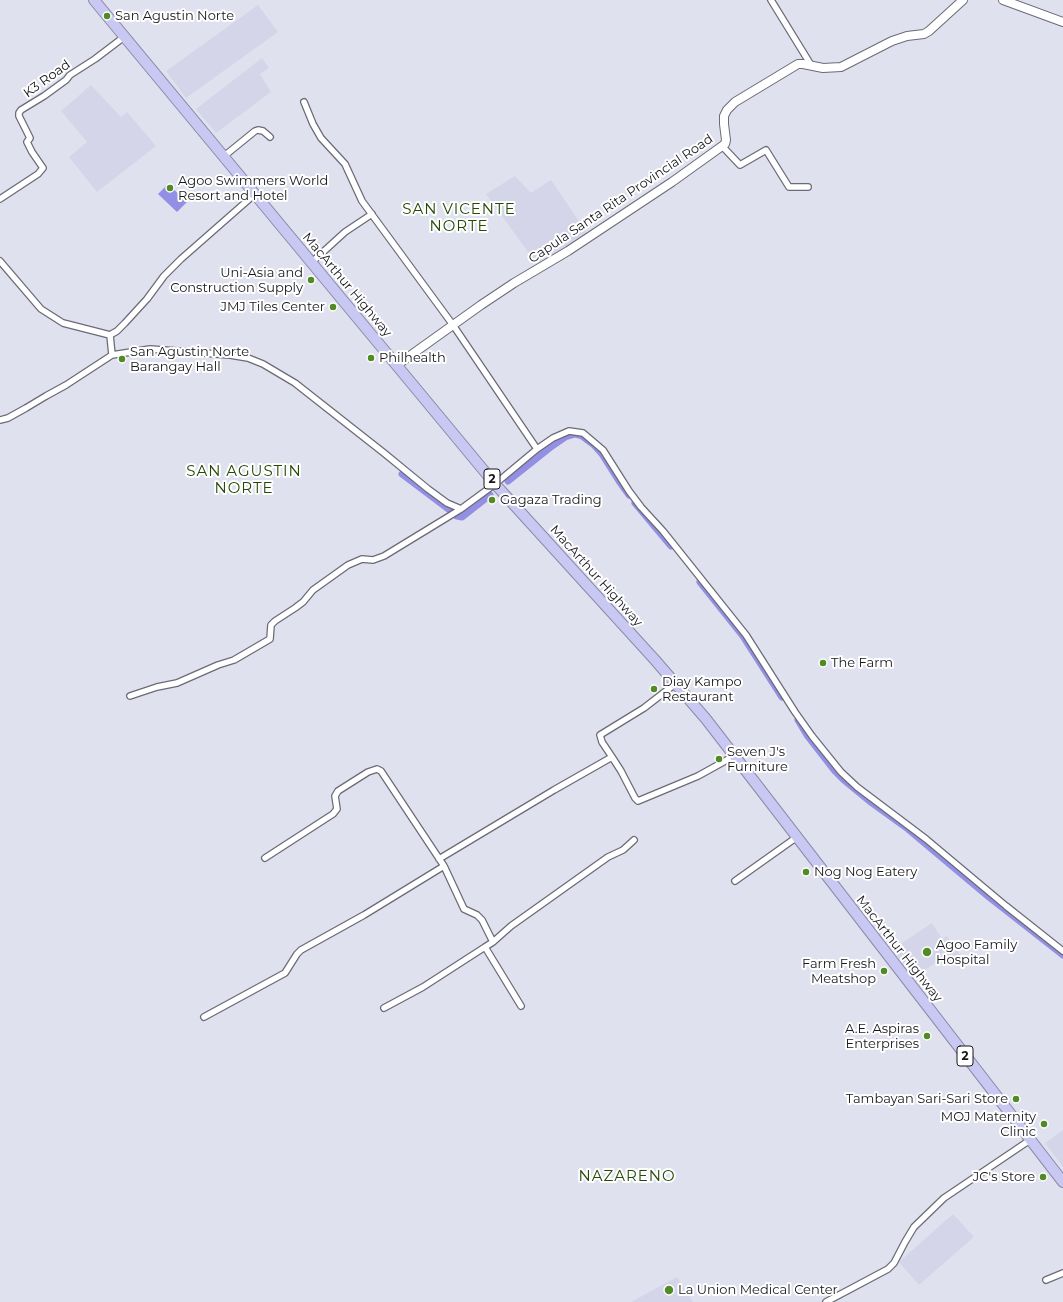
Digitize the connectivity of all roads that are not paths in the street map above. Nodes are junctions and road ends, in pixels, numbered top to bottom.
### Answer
1 (94, 0) edge
2 (771, 0) edge
3 (962, 0) edge
4 (1003, 0) edge
5 (1063, 22) edge
6 (124, 37) junction
7 (811, 65) junction
8 (304, 102) dead end
9 (270, 137) dead end
10 (722, 146) junction
11 (223, 157) junction
12 (808, 186) dead end
13 (255, 194) junction
14 (0, 199) edge
15 (372, 214) junction
16 (0, 261) edge
17 (311, 263) junction
18 (453, 325) junction
19 (110, 335) junction
20 (112, 355) junction
21 (397, 365) junction
22 (0, 420) edge
23 (537, 449) junction
24 (496, 484) junction
25 (461, 510) junction
26 (675, 684) junction
27 (130, 696) dead end
28 (734, 756) junction
29 (612, 757) junction
30 (797, 837) junction
31 (634, 840) dead end
32 (265, 858) dead end
33 (439, 859) junction
34 (444, 866) junction
35 (735, 882) dead end
36 (493, 942) junction
37 (486, 947) junction
38 (1063, 951) edge
39 (521, 1006) dead end
40 (384, 1008) dead end
41 (204, 1017) dead end
42 (1030, 1140) junction
43 (1063, 1182) edge
44 (1063, 1272) edge
45 (1046, 1280) dead end
46 (826, 1302) edge

1 - 6 highway, MacArthur Highway / 2
2 - 7 street
3 - 7 street, Capula Santa Rita Provincial Road
4 - 5 street
6 - 11 highway, MacArthur Highway / 2
6 - 14 street, K3 Road
7 - 10 street, Capula Santa Rita Provincial Road
8 - 15 street
9 - 11 street
10 - 12 street
10 - 18 street, Capula Santa Rita Provincial Road
11 - 13 highway, MacArthur Highway / 2
13 - 17 highway, MacArthur Highway / 2
13 - 19 street
15 - 17 street
15 - 18 street
16 - 19 street
17 - 21 highway, MacArthur Highway / 2
18 - 21 street, Capula Santa Rita Provincial Road
18 - 23 street
19 - 20 street
20 - 22 street
20 - 25 street
21 - 24 highway, MacArthur Highway / 2
23 - 24 street
23 - 38 street
24 - 25 street
24 - 26 highway, MacArthur Highway / 2
25 - 27 street
26 - 28 highway, MacArthur Highway / 2
26 - 29 street
28 - 29 street
28 - 30 highway, MacArthur Highway / 2
29 - 33 street
30 - 35 street
30 - 42 highway, MacArthur Highway / 2
31 - 36 street
32 - 33 street
33 - 34 street
34 - 36 street
34 - 41 street
36 - 37 street
37 - 39 street
37 - 40 street
42 - 43 highway, MacArthur Highway / 2
42 - 46 street
44 - 45 street

